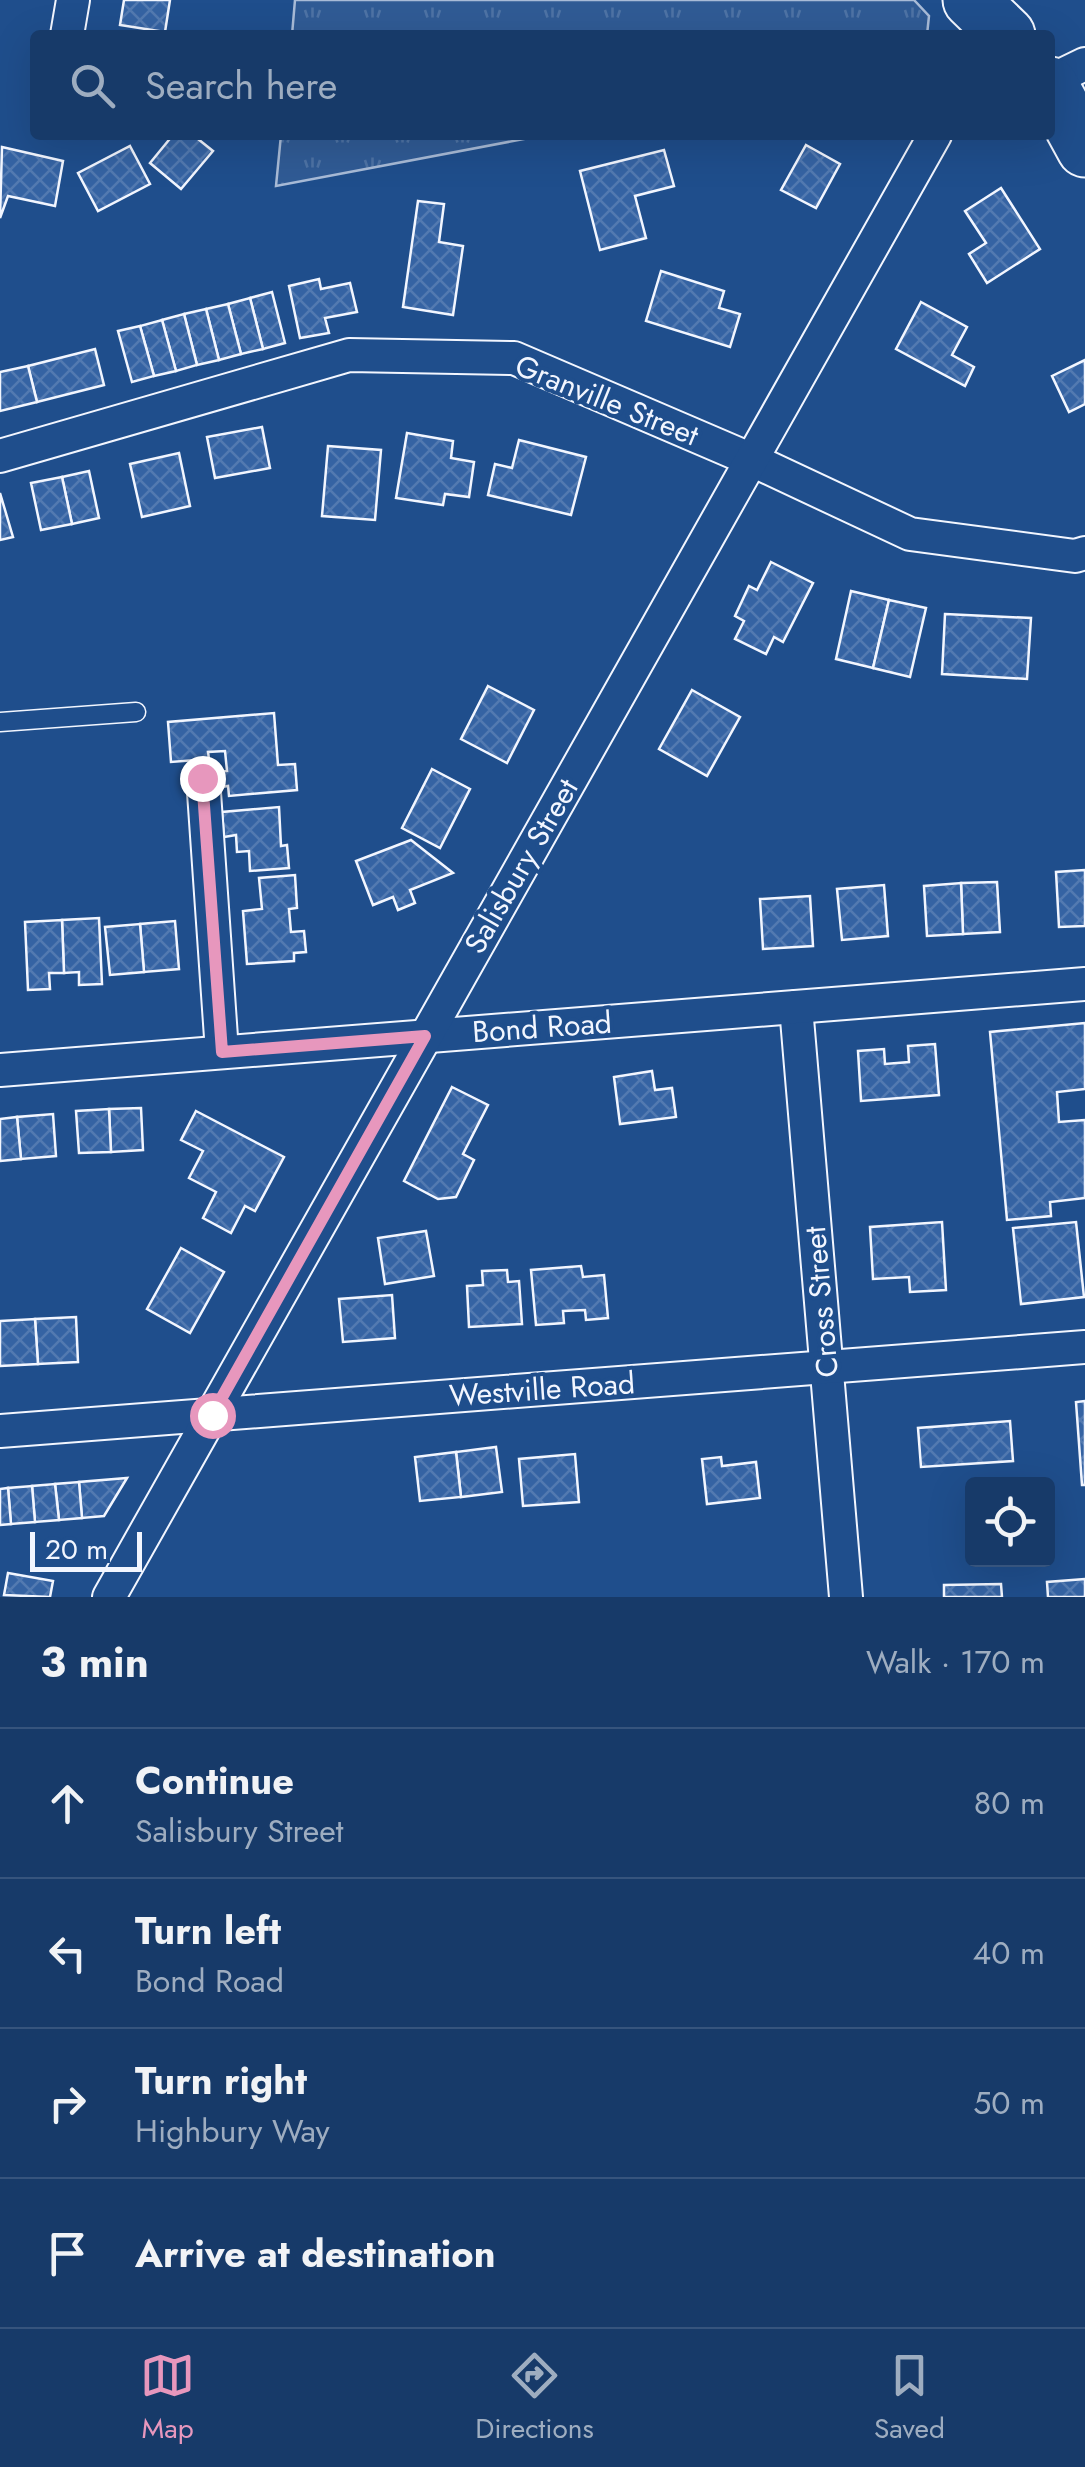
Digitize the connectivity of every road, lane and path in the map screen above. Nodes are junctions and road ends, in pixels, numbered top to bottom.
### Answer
1 (72, 0) edge
2 (971, 0) edge
3 (68, 30) edge
4 (1002, 30) edge
5 (1085, 64) edge
6 (1055, 80) edge
7 (1055, 92) edge
8 (932, 140) edge
9 (1085, 149) edge
10 (0, 456) edge
11 (752, 460) junction
12 (1085, 553) edge
13 (136, 712) dead end
14 (0, 722) edge
15 (202, 778) dead end
16 (1085, 984) edge
17 (796, 1007) junction
18 (425, 1036) junction
19 (222, 1052) junction
20 (0, 1070) edge
21 (1085, 1347) edge
22 (826, 1367) junction
23 (212, 1415) junction
24 (0, 1431) edge
25 (109, 1597) edge
26 (846, 1597) edge

1 - 3 street
2 - 4 highway
5 - 6 street
7 - 9 highway
8 - 11 street, Salisbury Street
10 - 11 street, Granville Street
11 - 12 street, Granville Street
11 - 18 street, Salisbury Street
13 - 14 lane
15 - 19 street
16 - 17 street, Bond Road
17 - 18 street, Bond Road
17 - 22 street, Cross Street
18 - 19 street, Bond Road
18 - 23 street, Salisbury Street
19 - 20 street, Bond Road
21 - 22 street, Westville Road
22 - 23 street, Westville Road
22 - 26 street, Cross Street
23 - 24 street, Westville Road
23 - 25 street, Salisbury Street

